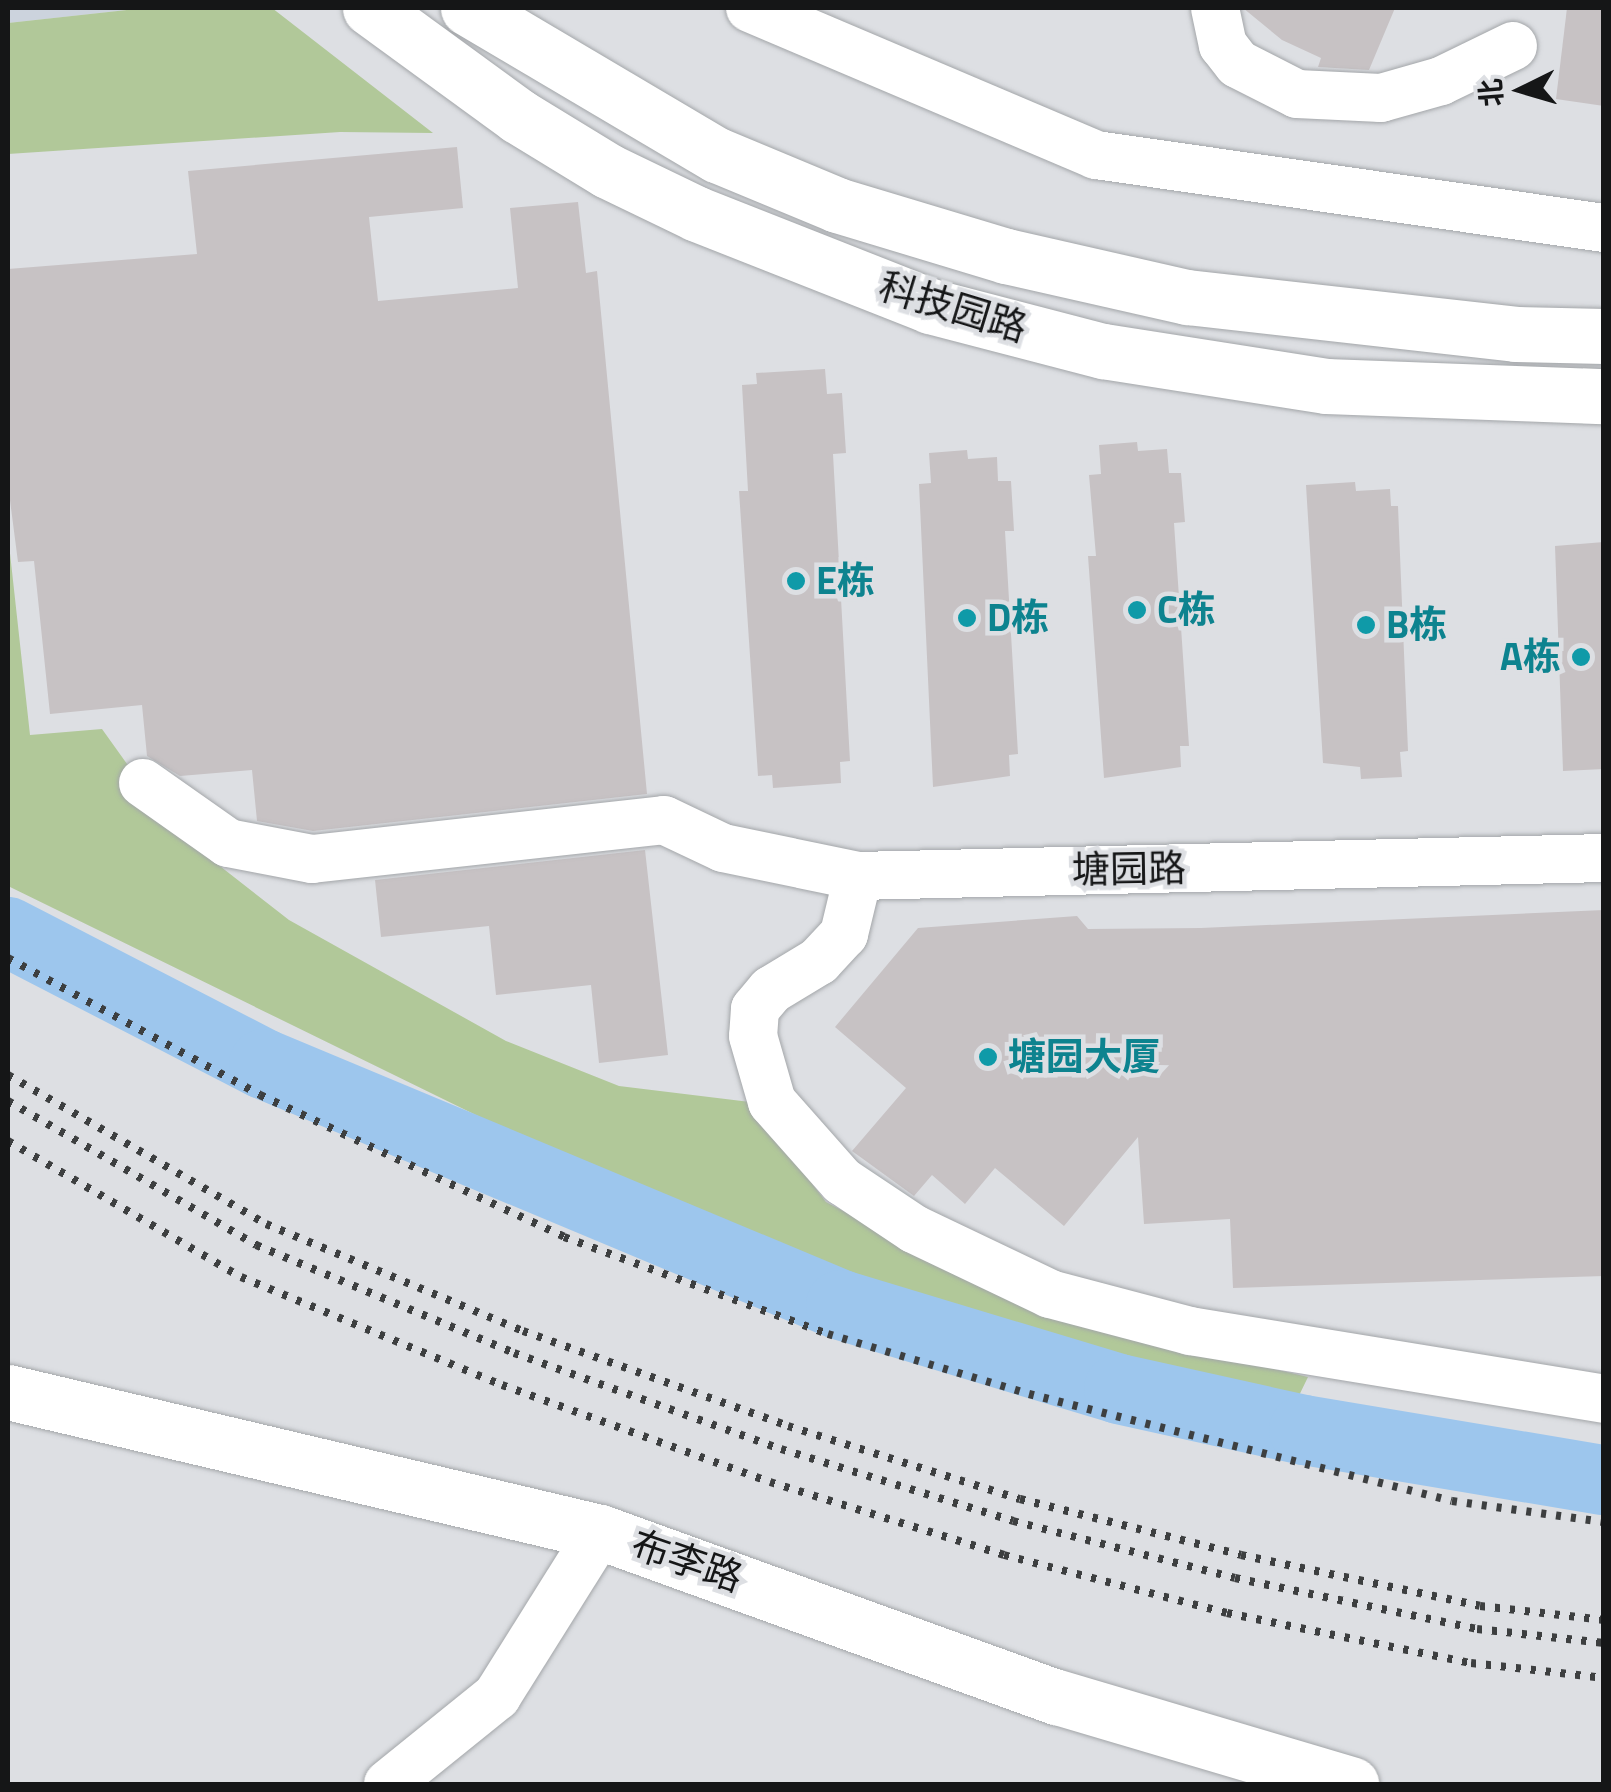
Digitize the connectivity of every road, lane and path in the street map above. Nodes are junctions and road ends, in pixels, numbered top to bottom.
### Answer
1 (370, 8) edge
2 (468, 8) edge
3 (750, 8) edge
4 (1215, 8) edge
5 (1513, 46) dead end
6 (1604, 228) edge
7 (1604, 336) edge
8 (1604, 396) edge
9 (143, 783) dead end
10 (1604, 858) edge
11 (858, 876) junction
12 (8, 1392) edge
13 (1604, 1399) edge
14 (600, 1532) junction
15 (1318, 1781) edge
16 (388, 1784) edge

1 - 8 main road, 科技园路
2 - 7 main road, 科技园路
3 - 6 street
4 - 5 street
9 - 11 street, 塘园路
10 - 11 street, 塘园路
11 - 13 street
12 - 14 main road, 布李路
14 - 15 main road, 布李路
14 - 16 street

